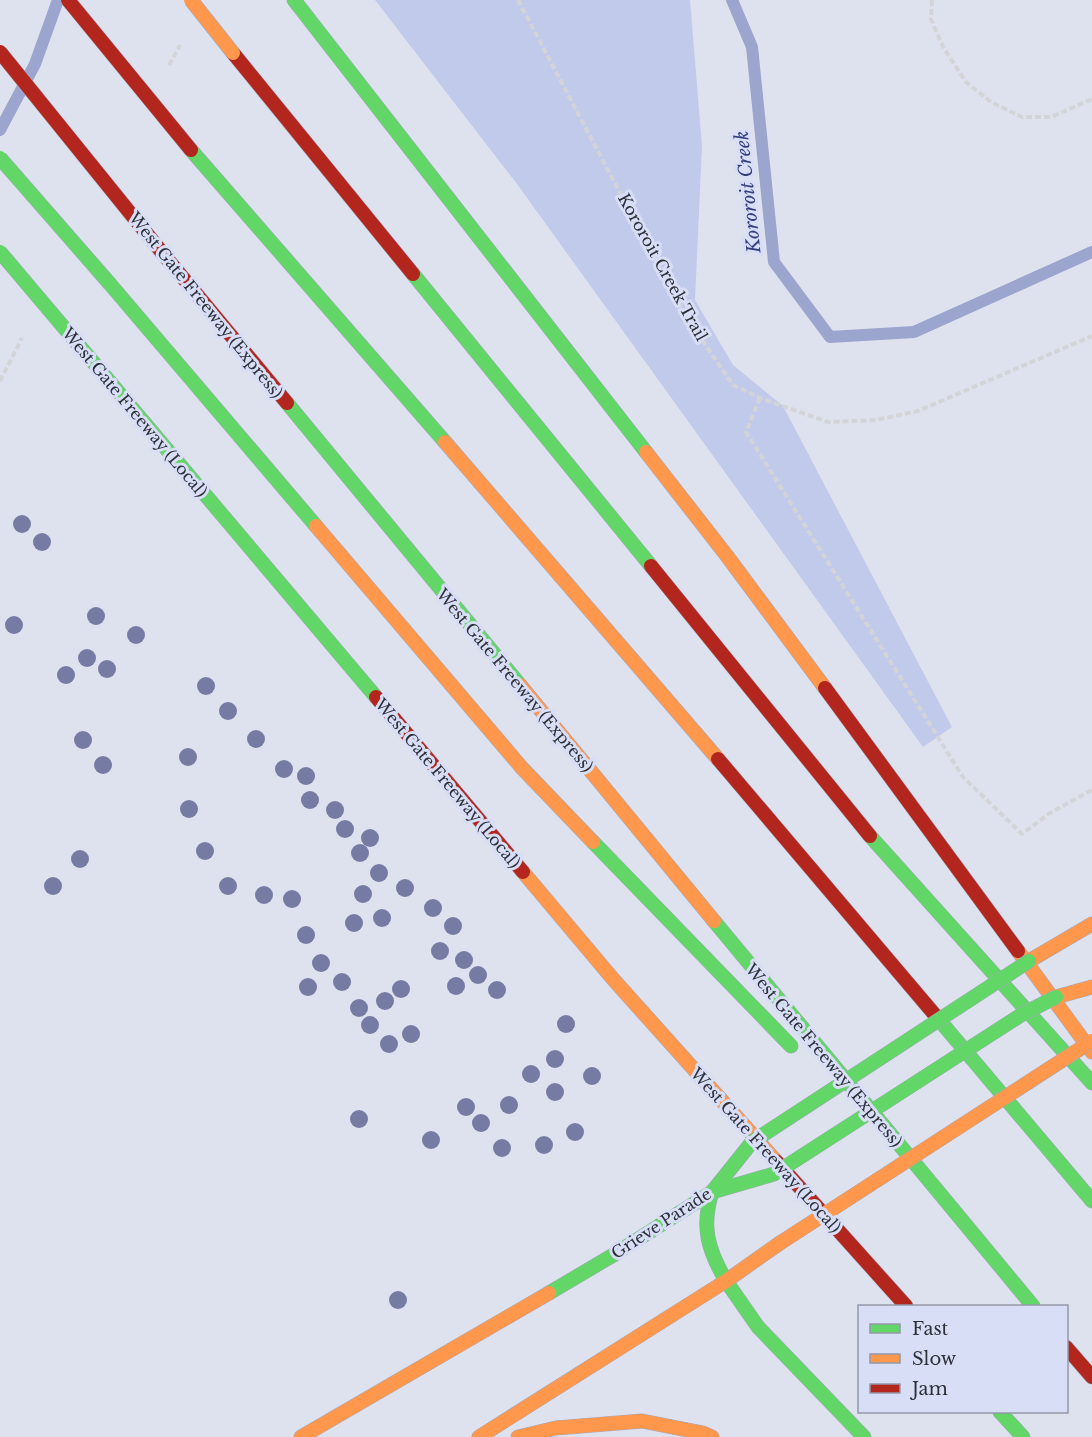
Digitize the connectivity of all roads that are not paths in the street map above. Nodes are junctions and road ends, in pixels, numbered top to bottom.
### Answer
1 (68, 0) edge
2 (191, 0) edge
3 (294, 0) edge
4 (0, 52) edge
5 (0, 158) edge
6 (0, 252) edge
7 (1092, 924) edge
8 (1092, 987) edge
9 (1092, 1041) edge
10 (1092, 1052) edge
11 (801, 1057) dead end
12 (826, 1082) dead end
13 (1092, 1083) edge
14 (712, 1192) junction
15 (1092, 1201) edge
16 (965, 1227) junction
17 (726, 1281) junction
18 (905, 1305) edge
19 (1031, 1305) edge
20 (1068, 1349) edge
21 (1092, 1377) edge
22 (1001, 1413) edge
23 (301, 1437) edge
24 (479, 1437) edge
25 (518, 1437) edge
26 (712, 1437) edge
27 (864, 1437) edge
28 (1023, 1437) edge

1 - 15 main road, bridge
2 - 13 main road, bridge
3 - 10 main road
4 - 16 main road, West Gate Freeway (Express), bridge
5 - 11 main road, bridge
6 - 18 main road, West Gate Freeway (Local), bridge
7 - 14 main road, Grieve Parade, bridge
8 - 14 main road, bridge
9 - 17 main road, bridge
12 - 16 main road
14 - 17 main road
14 - 23 main road, Grieve Parade
16 - 19 main road, West Gate Freeway (Express)
17 - 24 main road
17 - 27 main road
20 - 21 main road
22 - 28 main road
25 - 26 main road

